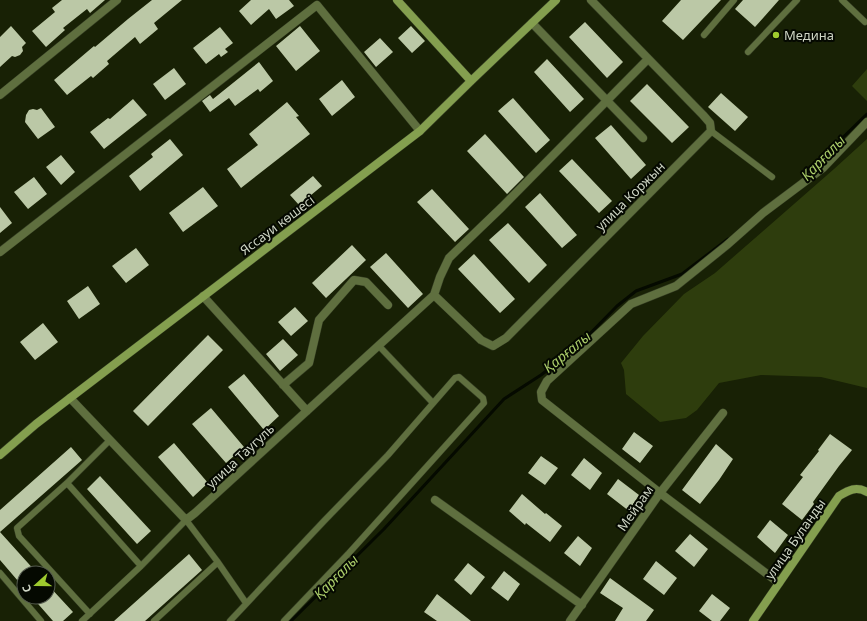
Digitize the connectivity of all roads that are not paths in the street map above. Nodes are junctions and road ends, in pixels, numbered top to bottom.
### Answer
1 (117, 0) edge
2 (397, 0) edge
3 (556, 0) edge
4 (591, 0) edge
5 (734, 0) edge
6 (797, 0) edge
7 (842, 0) edge
8 (865, 22) dead end
9 (532, 23) junction
10 (704, 35) dead end
11 (748, 52) dead end
12 (648, 59) junction
13 (471, 81) junction
14 (0, 95) edge
15 (608, 101) junction
16 (867, 122) edge
17 (420, 131) junction
18 (711, 131) junction
19 (643, 138) dead end
20 (772, 177) dead end
21 (0, 252) edge
22 (434, 295) junction
23 (203, 296) junction
24 (388, 305) dead end
25 (379, 346) junction
26 (283, 385) junction
27 (70, 398) junction
28 (433, 403) junction
29 (307, 411) junction
30 (723, 412) dead end
31 (110, 440) junction
32 (0, 455) edge
33 (67, 484) junction
34 (867, 492) edge
35 (660, 493) junction
36 (435, 500) dead end
37 (186, 520) junction
38 (217, 561) junction
39 (142, 566) junction
40 (0, 573) edge
41 (779, 583) junction
42 (246, 603) junction
43 (582, 605) junction
44 (90, 614) junction
45 (234, 620) edge
46 (755, 620) edge
47 (41, 621) edge
48 (82, 621) edge
49 (154, 621) edge
50 (284, 621) edge
51 (570, 621) edge

1 - 14 street
2 - 13 main road
3 - 9 main road, Яссауи көшесі
4 - 12 street
5 - 10 lane
6 - 11 lane
7 - 8 lane
9 - 13 main road, Яссауи көшесі
9 - 15 street
12 - 15 street
12 - 18 street
13 - 17 main road, Яссауи көшесі
15 - 19 street
15 - 22 street
16 - 35 street
17 - 21 street
17 - 23 main road, Яссауи көшесі
18 - 20 lane
18 - 22 street, улица Коржын
22 - 25 street, улица Таугуль
23 - 26 street
23 - 27 main road, Яссауи көшесі
24 - 26 street
25 - 28 lane
25 - 29 street, улица Таугуль
26 - 29 street
27 - 31 street
27 - 32 main road, Яссауи көшесі
28 - 42 lane
28 - 50 lane
29 - 37 street, улица Таугуль
30 - 35 street, Мейрам
31 - 33 lane
31 - 37 street
33 - 39 lane
33 - 44 lane
34 - 41 main road, улица Буланды
35 - 41 street
35 - 43 street, Мейрам
36 - 43 street
37 - 38 lane
37 - 39 lane
38 - 42 lane
38 - 49 lane
39 - 44 lane
40 - 47 lane
41 - 46 main road, улица Буланды
42 - 45 lane
43 - 51 street, Мейрам
44 - 48 lane

